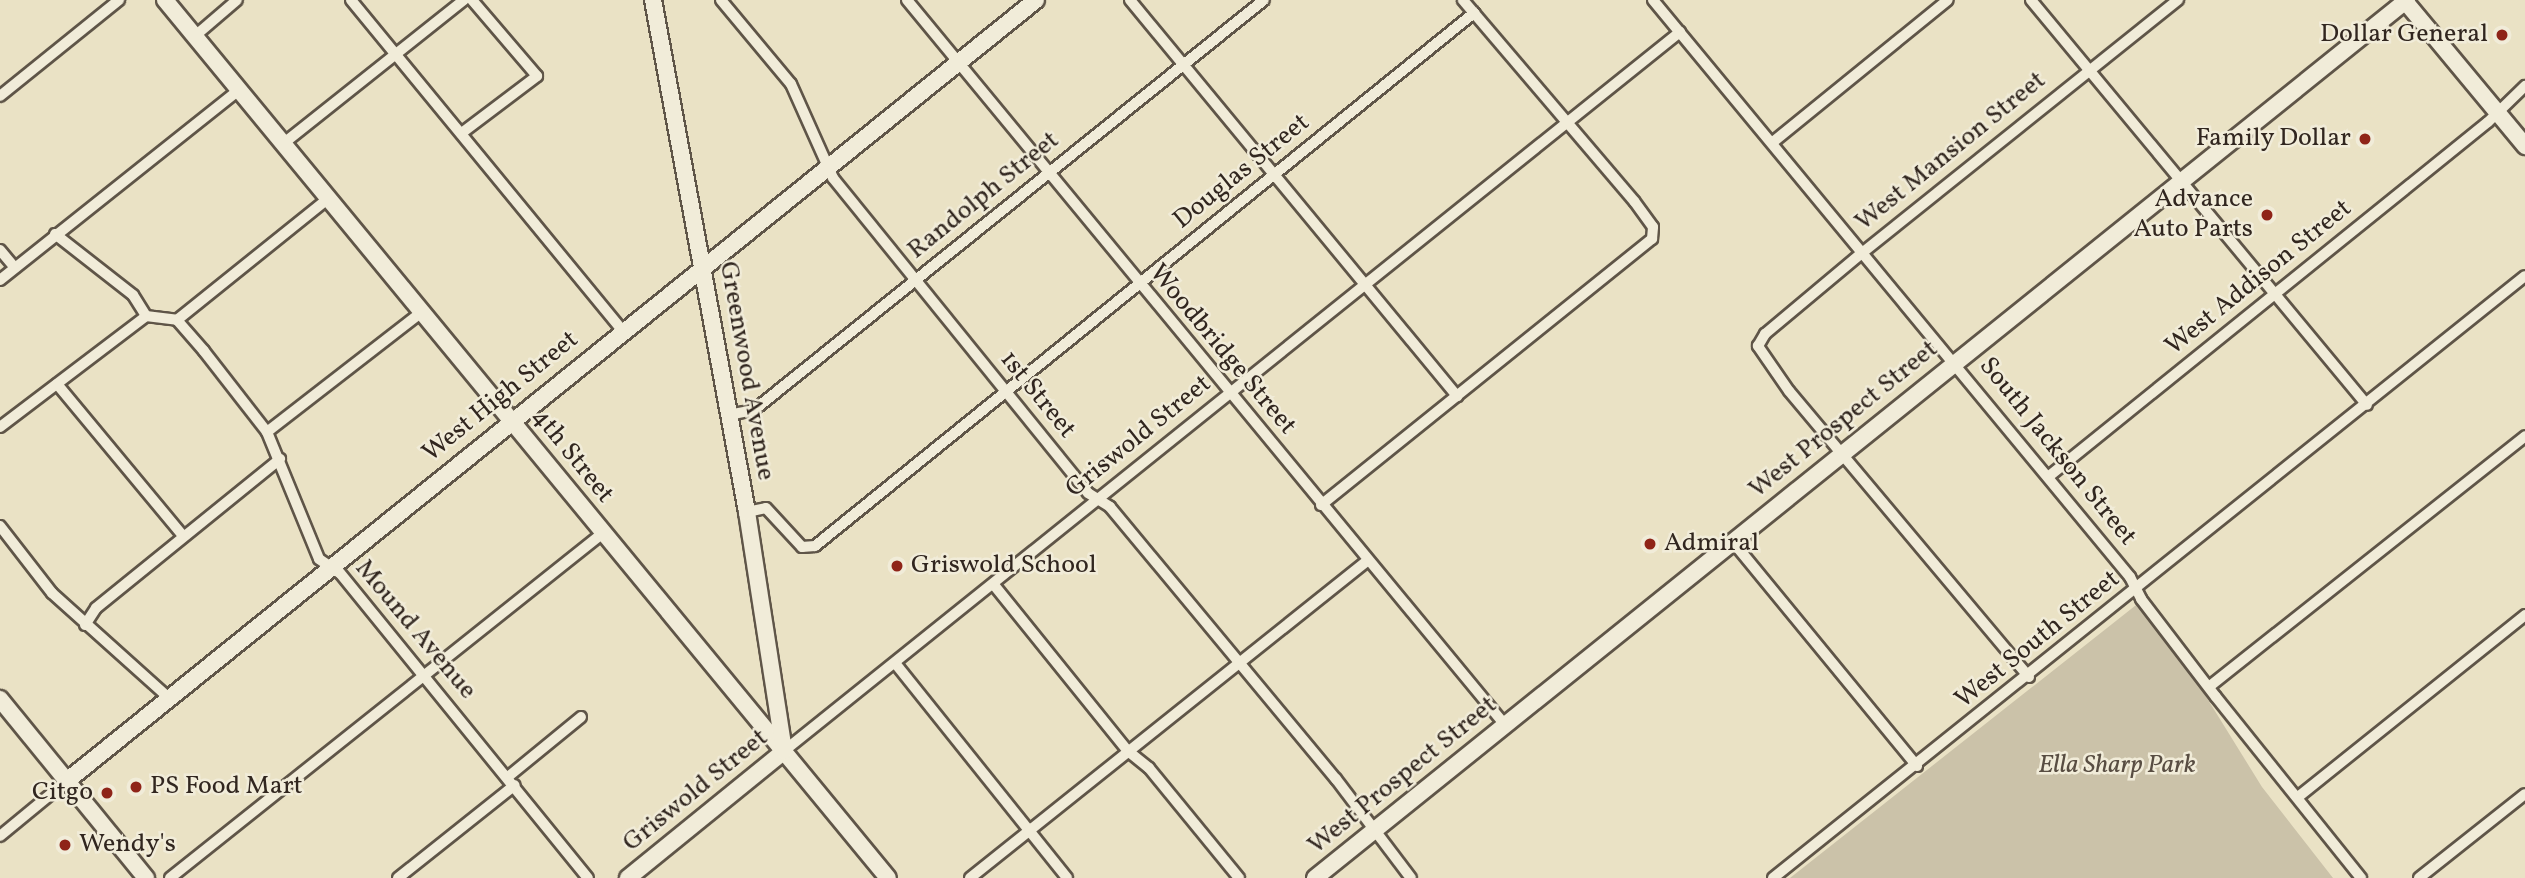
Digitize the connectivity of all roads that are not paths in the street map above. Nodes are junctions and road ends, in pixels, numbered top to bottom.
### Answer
1 (119, 0) edge
2 (165, 0) edge
3 (237, 0) edge
4 (351, 0) edge
5 (464, 0) edge
6 (472, 0) edge
7 (653, 0) edge
8 (721, 0) edge
9 (907, 0) edge
10 (1036, 0) edge
11 (1130, 0) edge
12 (1264, 0) edge
13 (1464, 0) edge
14 (1653, 0) edge
15 (1948, 0) edge
16 (2031, 0) edge
17 (2178, 0) edge
18 (2406, 0) edge
19 (1474, 13) junction
20 (1679, 32) junction
21 (195, 36) junction
22 (396, 54) junction
23 (959, 63) junction
24 (1183, 65) junction
25 (2089, 71) junction
26 (2525, 86) edge
27 (239, 91) junction
28 (0, 96) edge
29 (2497, 112) junction
30 (1566, 122) junction
31 (463, 132) junction
32 (1773, 142) junction
33 (284, 143) junction
34 (2525, 146) edge
35 (827, 167) junction
36 (1048, 174) junction
37 (1274, 176) junction
38 (2180, 181) junction
39 (329, 198) junction
40 (55, 233) junction
41 (0, 250) edge
42 (1862, 253) junction
43 (15, 268) junction
44 (702, 268) junction
45 (2525, 276) edge
46 (0, 280) edge
47 (915, 280) junction
48 (1138, 285) junction
49 (1366, 286) junction
50 (2275, 295) junction
51 (423, 311) junction
52 (145, 316) junction
53 (177, 320) junction
54 (623, 331) junction
55 (1955, 363) junction
56 (57, 384) junction
57 (1005, 392) junction
58 (1230, 395) junction
59 (1457, 396) junction
60 (2367, 405) junction
61 (728, 415) junction
62 (511, 420) junction
63 (0, 427) edge
64 (267, 432) junction
65 (2525, 436) edge
66 (1844, 454) junction
67 (280, 459) junction
68 (2048, 477) junction
69 (1100, 500) junction
70 (1321, 505) junction
71 (747, 512) junction
72 (0, 526) edge
73 (603, 533) junction
74 (183, 536) junction
75 (1733, 542) junction
76 (1367, 561) junction
77 (330, 566) junction
78 (994, 585) junction
79 (2137, 589) junction
80 (2525, 615) edge
81 (85, 625) junction
82 (895, 663) junction
83 (1239, 663) junction
84 (423, 674) junction
85 (2029, 677) junction
86 (2210, 686) junction
87 (169, 698) junction
88 (0, 699) edge
89 (581, 717) dead end
90 (1506, 726) junction
91 (784, 751) junction
92 (1128, 751) junction
93 (1917, 766) junction
94 (68, 780) junction
95 (512, 780) junction
96 (2525, 794) edge
97 (2298, 797) junction
98 (1376, 828) junction
99 (1031, 830) junction
100 (0, 836) edge
101 (146, 878) edge
102 (170, 878) edge
103 (398, 878) edge
104 (588, 878) edge
105 (628, 878) edge
106 (888, 878) edge
107 (970, 878) edge
108 (1067, 878) edge
109 (1239, 878) edge
110 (1314, 878) edge
111 (1411, 878) edge
112 (1773, 878) edge
113 (2361, 878) edge
114 (2419, 878) edge

1 - 28 street
2 - 21 street, 4th Street
3 - 21 street
4 - 22 street
5 - 22 street
6 - 31 street
7 - 44 street, Greenwood Avenue
8 - 35 street, 1st Street
9 - 23 street, Woodbridge Street
10 - 23 street, West High Street
11 - 24 street
12 - 24 street, Randolph Street
13 - 19 street
14 - 20 street, South Jackson Street
15 - 32 street
16 - 25 street
17 - 25 street, West Mansion Street
18 - 29 street
18 - 38 street, West Prospect Street
19 - 30 street
19 - 37 street, Douglas Street
20 - 30 street, Griswold Street
20 - 32 street, South Jackson Street
21 - 27 street, 4th Street
22 - 31 street
22 - 33 street
23 - 35 street, West High Street
23 - 36 street, Woodbridge Street
24 - 36 street, Randolph Street
24 - 37 street
25 - 38 street
25 - 42 street, West Mansion Street
26 - 29 street, West Addison Street
27 - 33 street, 4th Street
27 - 40 street
29 - 34 street
29 - 50 street, West Addison Street
30 - 49 street, Griswold Street
30 - 59 street
31 - 54 street
32 - 42 street, South Jackson Street
33 - 39 street, 4th Street
35 - 44 street, West High Street
35 - 47 street, 1st Street
36 - 47 street, Randolph Street
36 - 48 street, Woodbridge Street
37 - 48 street, Douglas Street
37 - 49 street
38 - 50 street
38 - 55 street, West Prospect Street
39 - 51 street, 4th Street
39 - 53 street
40 - 43 street
40 - 52 street
41 - 43 street
42 - 55 street, South Jackson Street
42 - 66 street, West Mansion Street
43 - 46 street
44 - 54 street, West High Street
44 - 61 street, Greenwood Avenue
45 - 60 street, West South Street
47 - 57 street, 1st Street
47 - 61 street, Randolph Street
48 - 57 street, Douglas Street
48 - 58 street, Woodbridge Street
49 - 58 street, Griswold Street
49 - 59 street
50 - 60 street
50 - 68 street, West Addison Street
51 - 62 street, 4th Street
51 - 64 street
52 - 53 street
52 - 56 street
53 - 64 street, Mound Avenue
54 - 62 street, West High Street
55 - 66 street, West Prospect Street
55 - 68 street, South Jackson Street
56 - 63 street
56 - 74 street
57 - 69 street, 1st Street
57 - 71 street, Douglas Street
58 - 69 street, Griswold Street
58 - 70 street, Woodbridge Street
59 - 70 street
60 - 79 street, West South Street
61 - 71 street, Greenwood Avenue
62 - 73 street, 4th Street
62 - 77 street, West High Street
64 - 67 street, Mound Avenue
65 - 86 street
66 - 75 street, West Prospect Street
66 - 85 street
67 - 74 street
67 - 77 street, Mound Avenue
68 - 79 street, South Jackson Street
69 - 78 street, Griswold Street
69 - 83 street, 1st Street
70 - 76 street, Woodbridge Street
71 - 91 street, Greenwood Avenue
72 - 81 street
73 - 84 street
73 - 91 street, 4th Street
74 - 81 street
75 - 90 street, West Prospect Street
75 - 93 street
76 - 83 street
76 - 90 street, Woodbridge Street
77 - 84 street, Mound Avenue
77 - 87 street, West High Street
78 - 82 street, Griswold Street
78 - 92 street
79 - 85 street, West South Street
79 - 86 street, South Jackson Street
80 - 97 street
81 - 87 street
82 - 91 street, Griswold Street
82 - 99 street
83 - 92 street
83 - 98 street, 1st Street
84 - 95 street, Mound Avenue
84 - 102 street
85 - 93 street, West South Street
86 - 97 street, South Jackson Street
87 - 94 street, West High Street
88 - 94 street
89 - 95 street
90 - 98 street, West Prospect Street
91 - 105 street, Griswold Street
91 - 106 street, 4th Street
92 - 99 street
92 - 109 street
93 - 112 street, West South Street
94 - 100 street, West High Street
94 - 101 street
95 - 103 street
95 - 104 street, Mound Avenue
96 - 114 street
97 - 113 street, South Jackson Street
98 - 110 street, West Prospect Street
98 - 111 street, 1st Street
99 - 107 street
99 - 108 street

